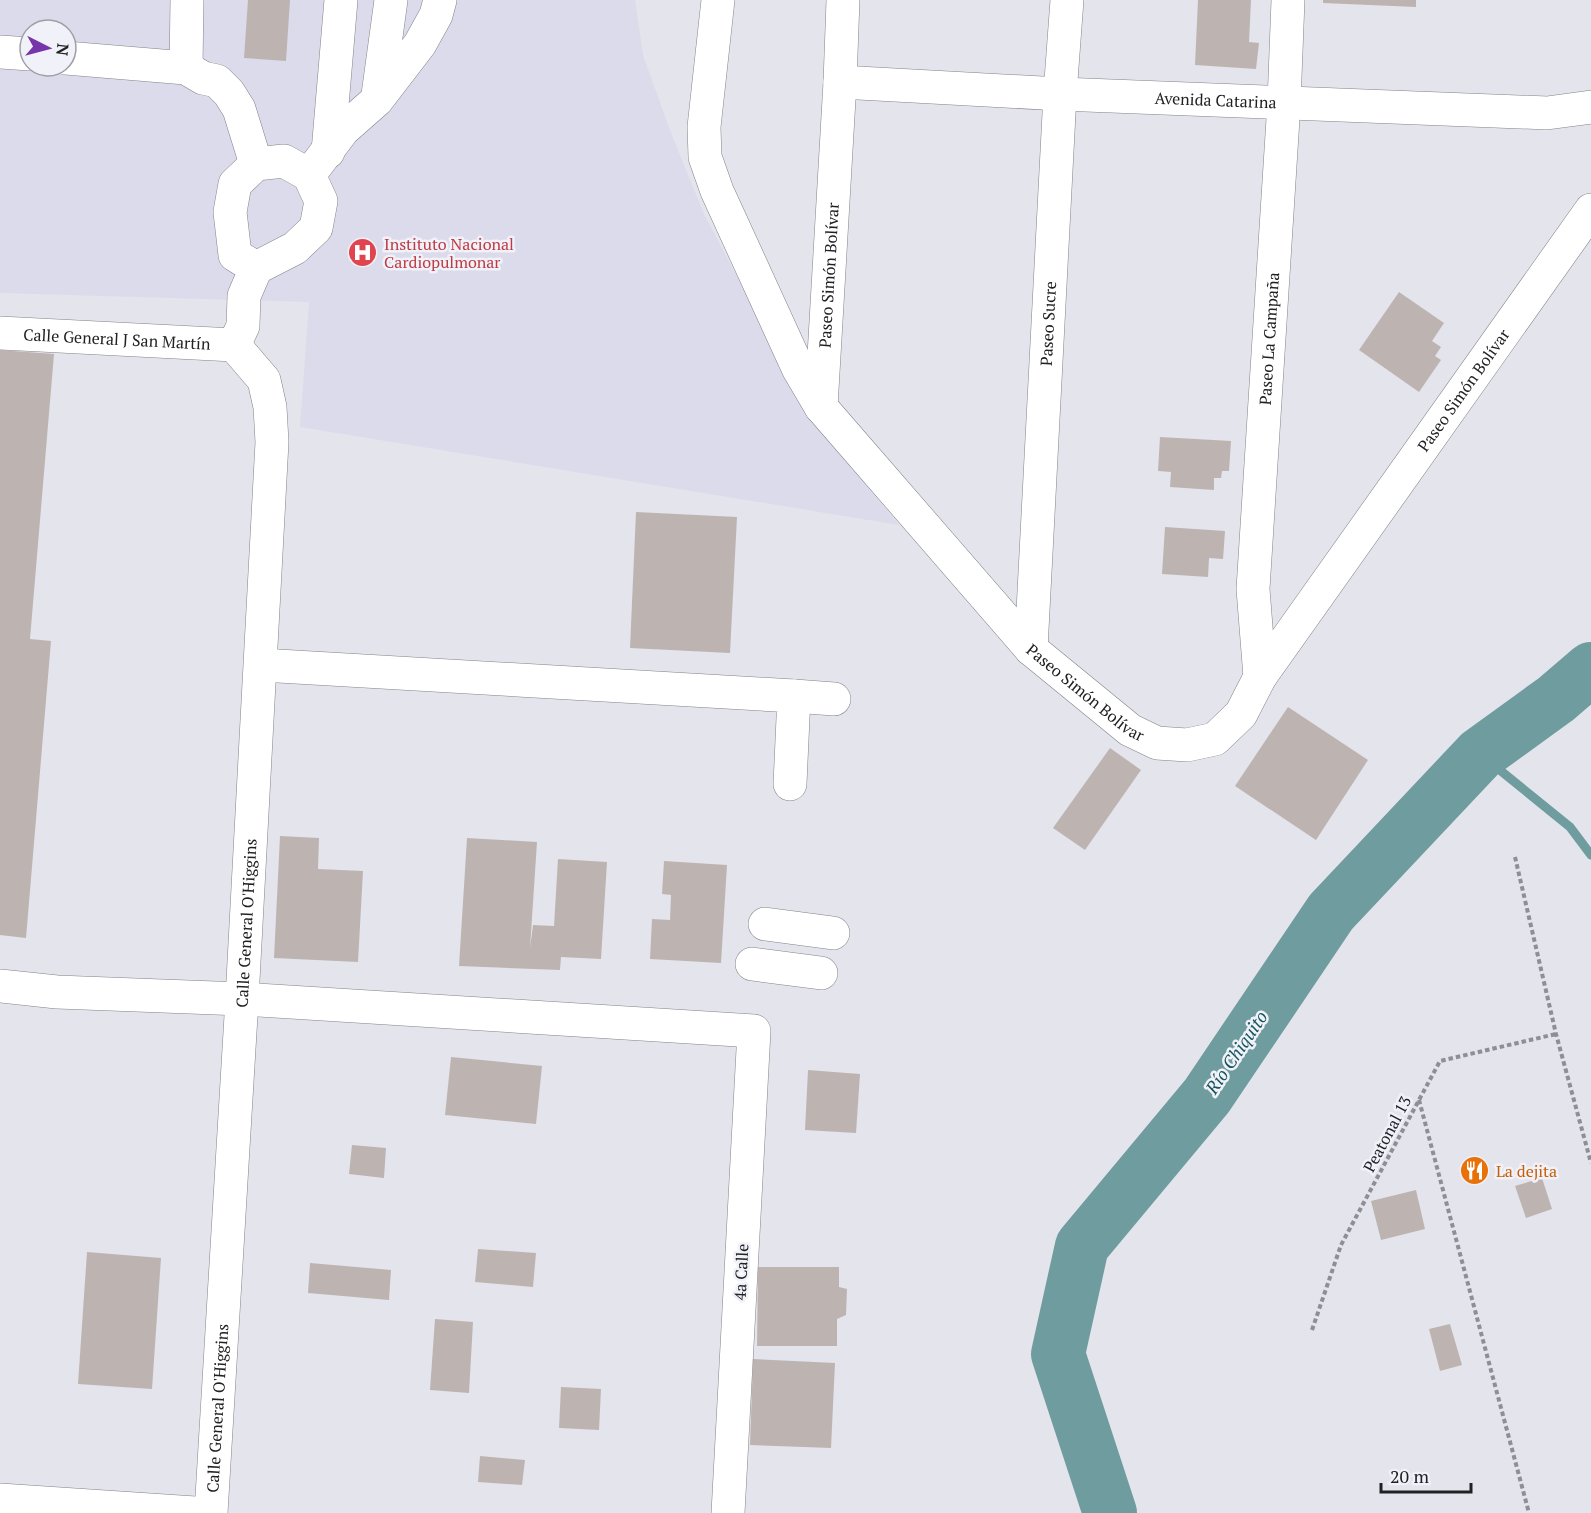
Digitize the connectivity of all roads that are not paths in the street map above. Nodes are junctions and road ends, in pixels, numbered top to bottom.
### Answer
1 (187, 0) edge
2 (341, 0) edge
3 (391, 0) edge
4 (440, 0) edge
5 (718, 0) edge
6 (843, 0) edge
7 (1067, 0) edge
8 (1288, 0) edge
9 (0, 52) edge
10 (18, 53) edge
11 (78, 59) edge
12 (186, 68) junction
13 (840, 82) junction
14 (1060, 94) junction
15 (377, 100) junction
16 (1284, 103) junction
17 (1591, 107) edge
18 (318, 163) junction
19 (256, 164) junction
20 (1591, 210) edge
21 (256, 268) junction
22 (0, 333) edge
23 (234, 345) junction
24 (821, 407) junction
25 (1031, 649) junction
26 (261, 666) junction
27 (1260, 677) junction
28 (794, 696) junction
29 (834, 699) dead end
30 (790, 784) dead end
31 (765, 924) dead end
32 (833, 933) dead end
33 (752, 964) dead end
34 (821, 974) dead end
35 (0, 986) edge
36 (243, 999) junction
37 (0, 1500) edge
38 (195, 1513) edge
39 (211, 1513) edge
40 (728, 1513) edge

1 - 12 street
2 - 18 street
3 - 15 street
4 - 15 street
5 - 24 street
6 - 13 street, Paseo Simón Bolívar
7 - 14 street, Paseo Sucre
8 - 16 street, Paseo La Campaña
9 - 10 street
11 - 12 street
12 - 19 street
13 - 14 street, Avenida Catarina
13 - 24 street, Paseo Simón Bolívar
14 - 16 street, Avenida Catarina
14 - 25 street, Paseo Sucre
15 - 18 street
16 - 17 street, Avenida Catarina
16 - 27 street, Paseo La Campaña
18 - 19 street
18 - 21 street
19 - 21 street
20 - 27 street, Paseo Simón Bolívar
21 - 23 street
22 - 23 street, Calle General J San Martín
23 - 26 street, Calle General O'Higgins
24 - 25 street, Paseo Simón Bolívar
25 - 27 street, Paseo Simón Bolívar
26 - 28 street
26 - 36 street, Calle General O'Higgins
28 - 29 street
28 - 30 street
31 - 32 street
33 - 34 street
35 - 36 street
36 - 39 street, Calle General O'Higgins
36 - 40 street, 4a Calle
37 - 38 street

